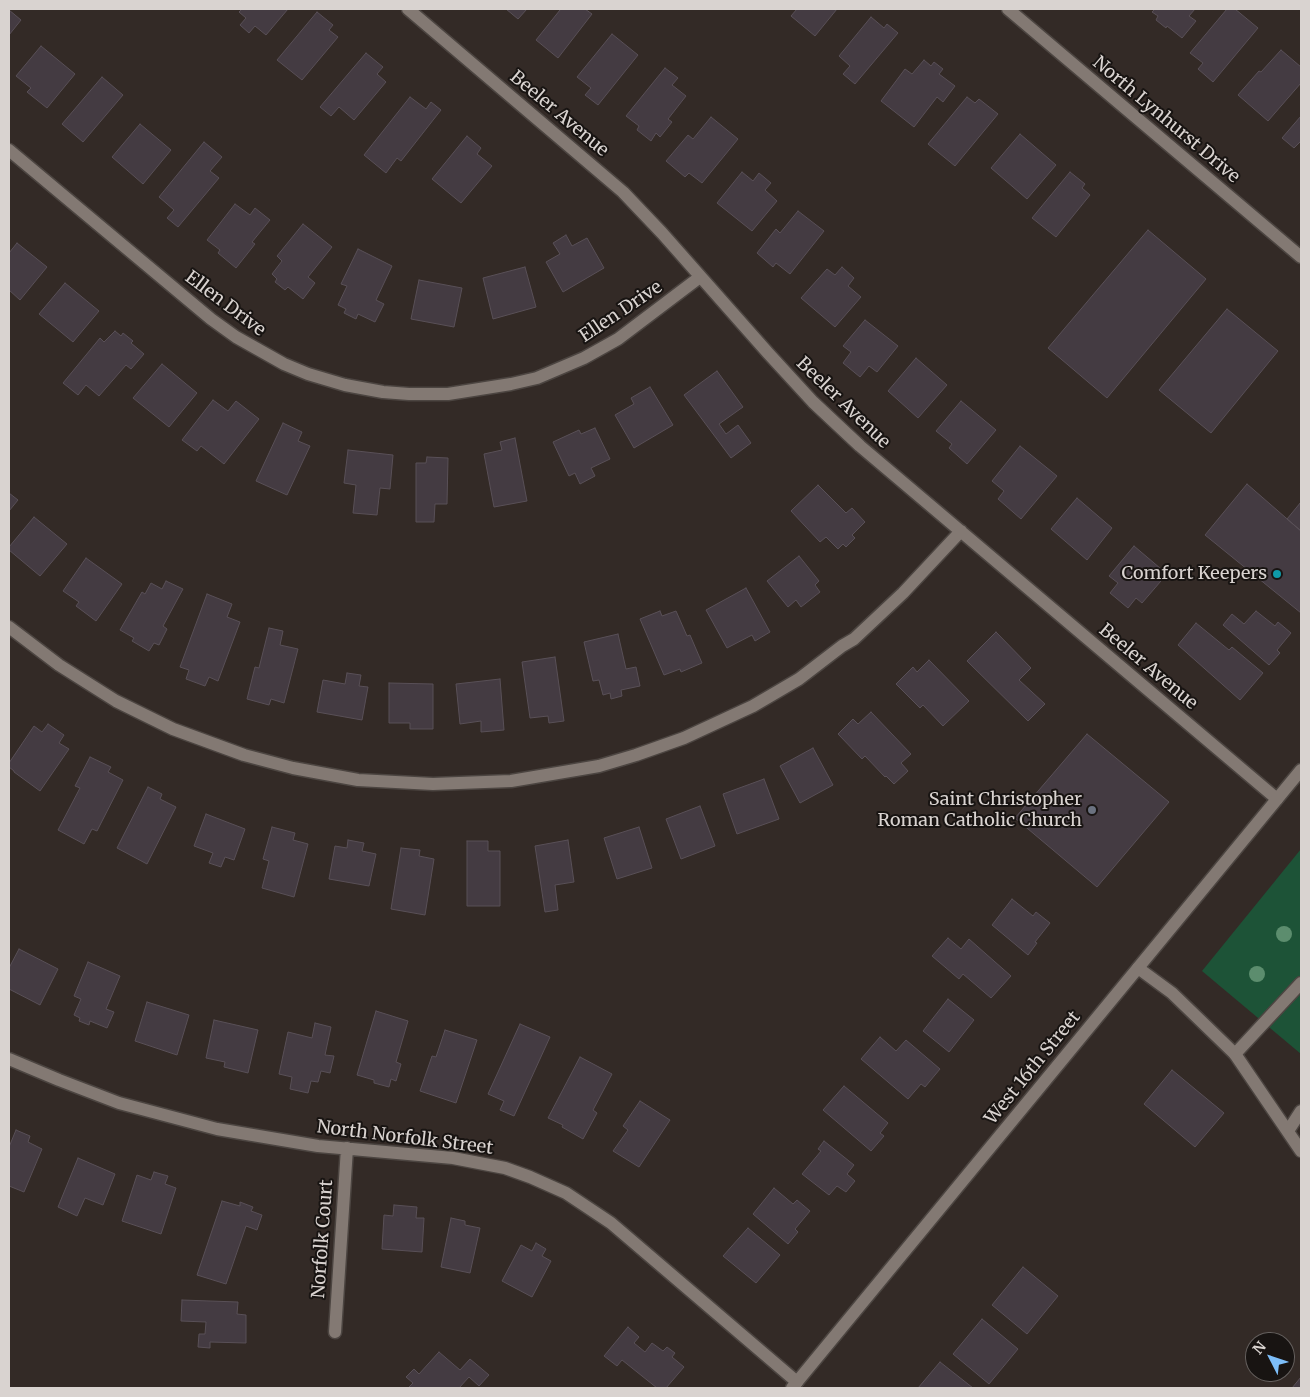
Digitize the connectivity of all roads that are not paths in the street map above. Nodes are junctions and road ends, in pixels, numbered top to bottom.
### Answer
1 (408, 9) edge
2 (1008, 9) edge
3 (9, 150) edge
4 (1301, 258) edge
5 (700, 277) junction
6 (960, 531) junction
7 (9, 627) edge
8 (1301, 770) edge
9 (1277, 799) junction
10 (1138, 968) junction
11 (1301, 983) edge
12 (1235, 1054) junction
13 (9, 1059) edge
14 (1301, 1111) edge
15 (1288, 1131) junction
16 (346, 1148) junction
17 (1301, 1151) edge
18 (335, 1332) dead end
19 (794, 1385) edge

1 - 5 street, Beeler Avenue
2 - 4 street, North Lynhurst Drive
3 - 5 street, Ellen Drive
5 - 6 street, Beeler Avenue
6 - 7 street
6 - 9 street, Beeler Avenue
8 - 9 street, West 16th Street
9 - 10 street, West 16th Street
10 - 12 street
10 - 19 street, West 16th Street
11 - 12 street
12 - 15 street
13 - 16 street, North Norfolk Street
14 - 15 street
15 - 17 street
16 - 18 street, Norfolk Court
16 - 19 street, North Norfolk Street

